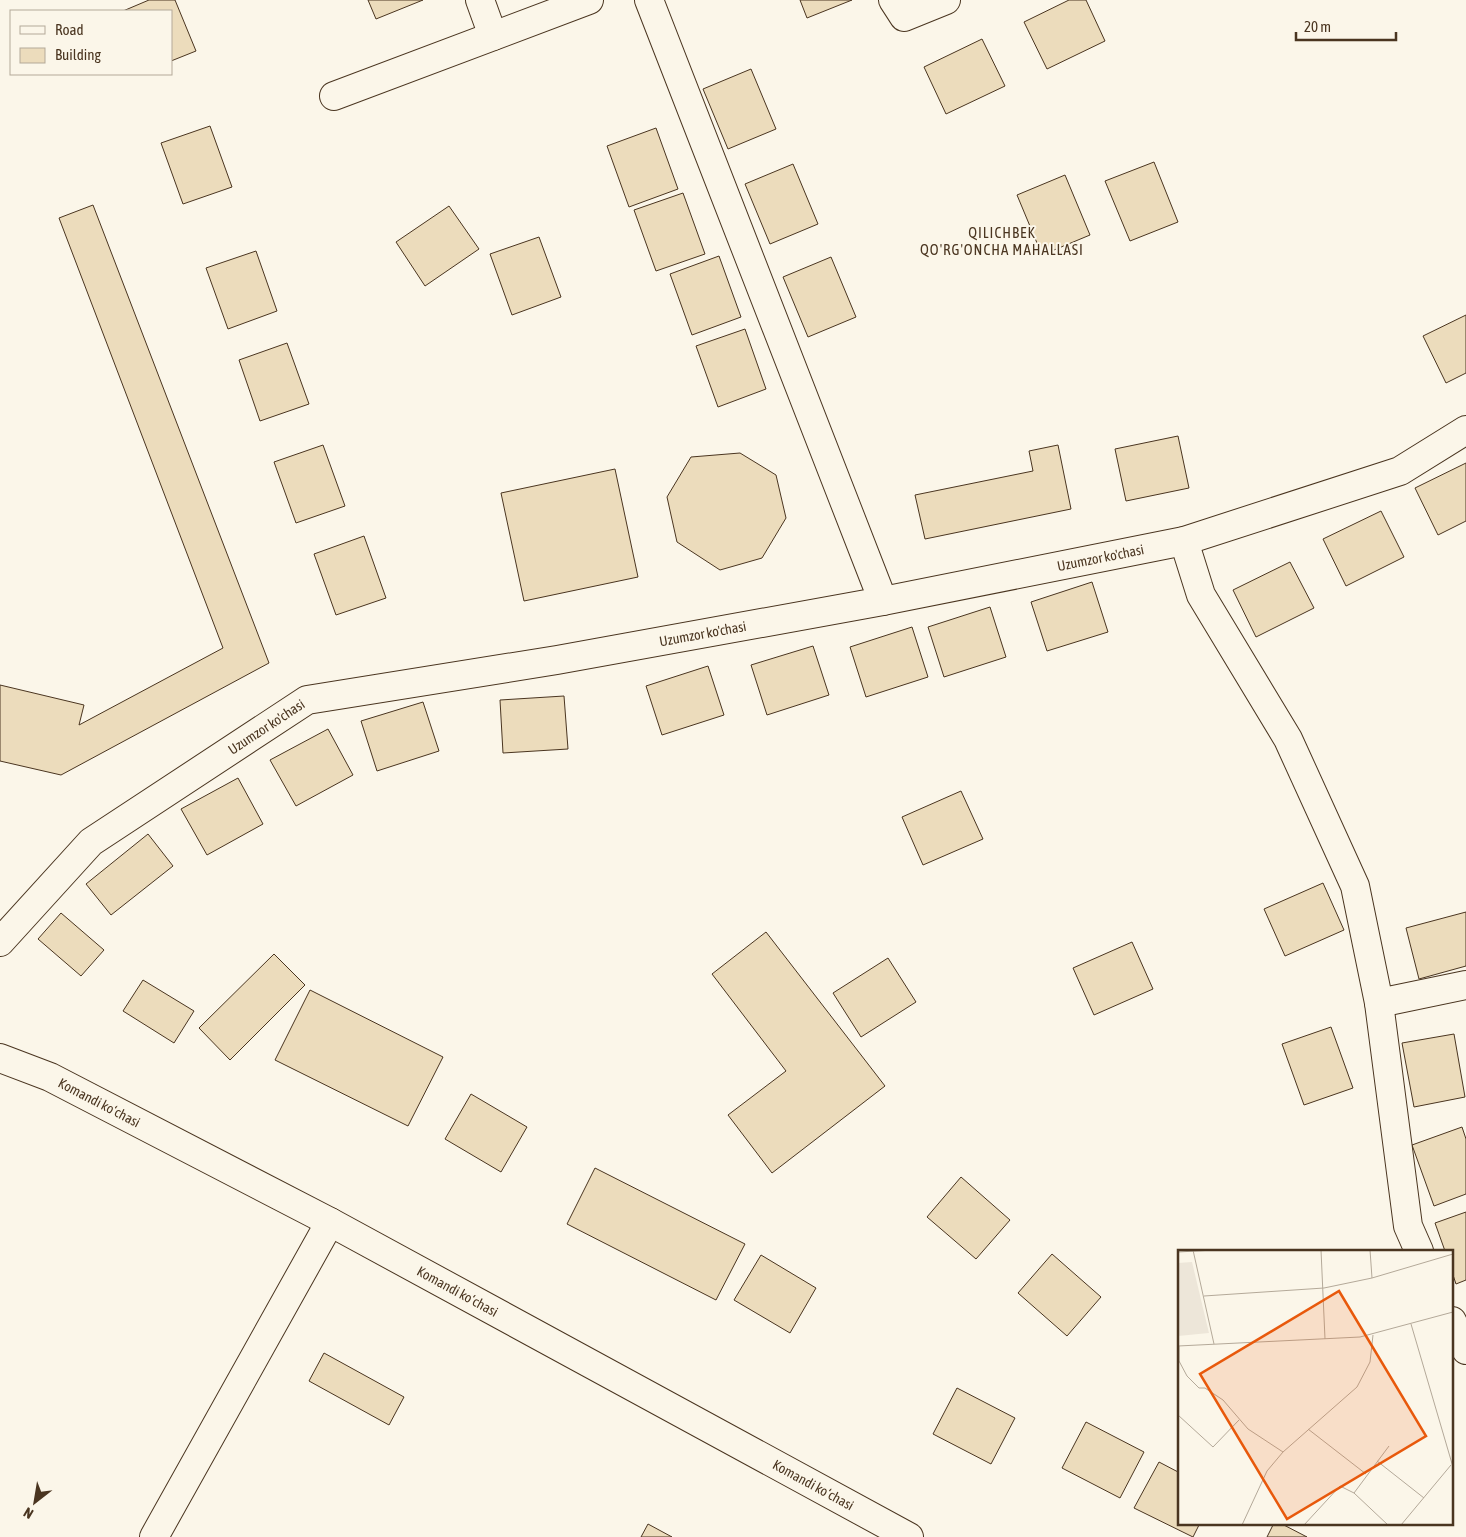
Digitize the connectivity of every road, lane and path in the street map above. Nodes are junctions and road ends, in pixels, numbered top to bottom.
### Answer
1 (480, 0) edge
2 (589, 0) edge
3 (650, 0) edge
4 (892, 0) edge
5 (946, 0) edge
6 (493, 36) junction
7 (334, 96) dead end
8 (1466, 430) edge
9 (1184, 541) junction
10 (883, 601) junction
11 (0, 942) edge
12 (1466, 985) edge
13 (1379, 1003) junction
14 (0, 1058) edge
15 (330, 1222) junction
16 (1419, 1250) edge
17 (1454, 1325) edge
18 (1466, 1350) edge
19 (154, 1537) edge
20 (909, 1537) edge

1 - 6 street
2 - 6 street
3 - 10 street
4 - 5 street
6 - 7 street
8 - 9 street, Uzumzor ko'chasi
9 - 10 street, Uzumzor ko'chasi
9 - 13 street
10 - 11 street, Uzumzor ko'chasi
12 - 13 street
13 - 16 street
14 - 15 street, Komandi ko‘chasi
15 - 19 street
15 - 20 street, Komandi ko‘chasi
17 - 18 street

